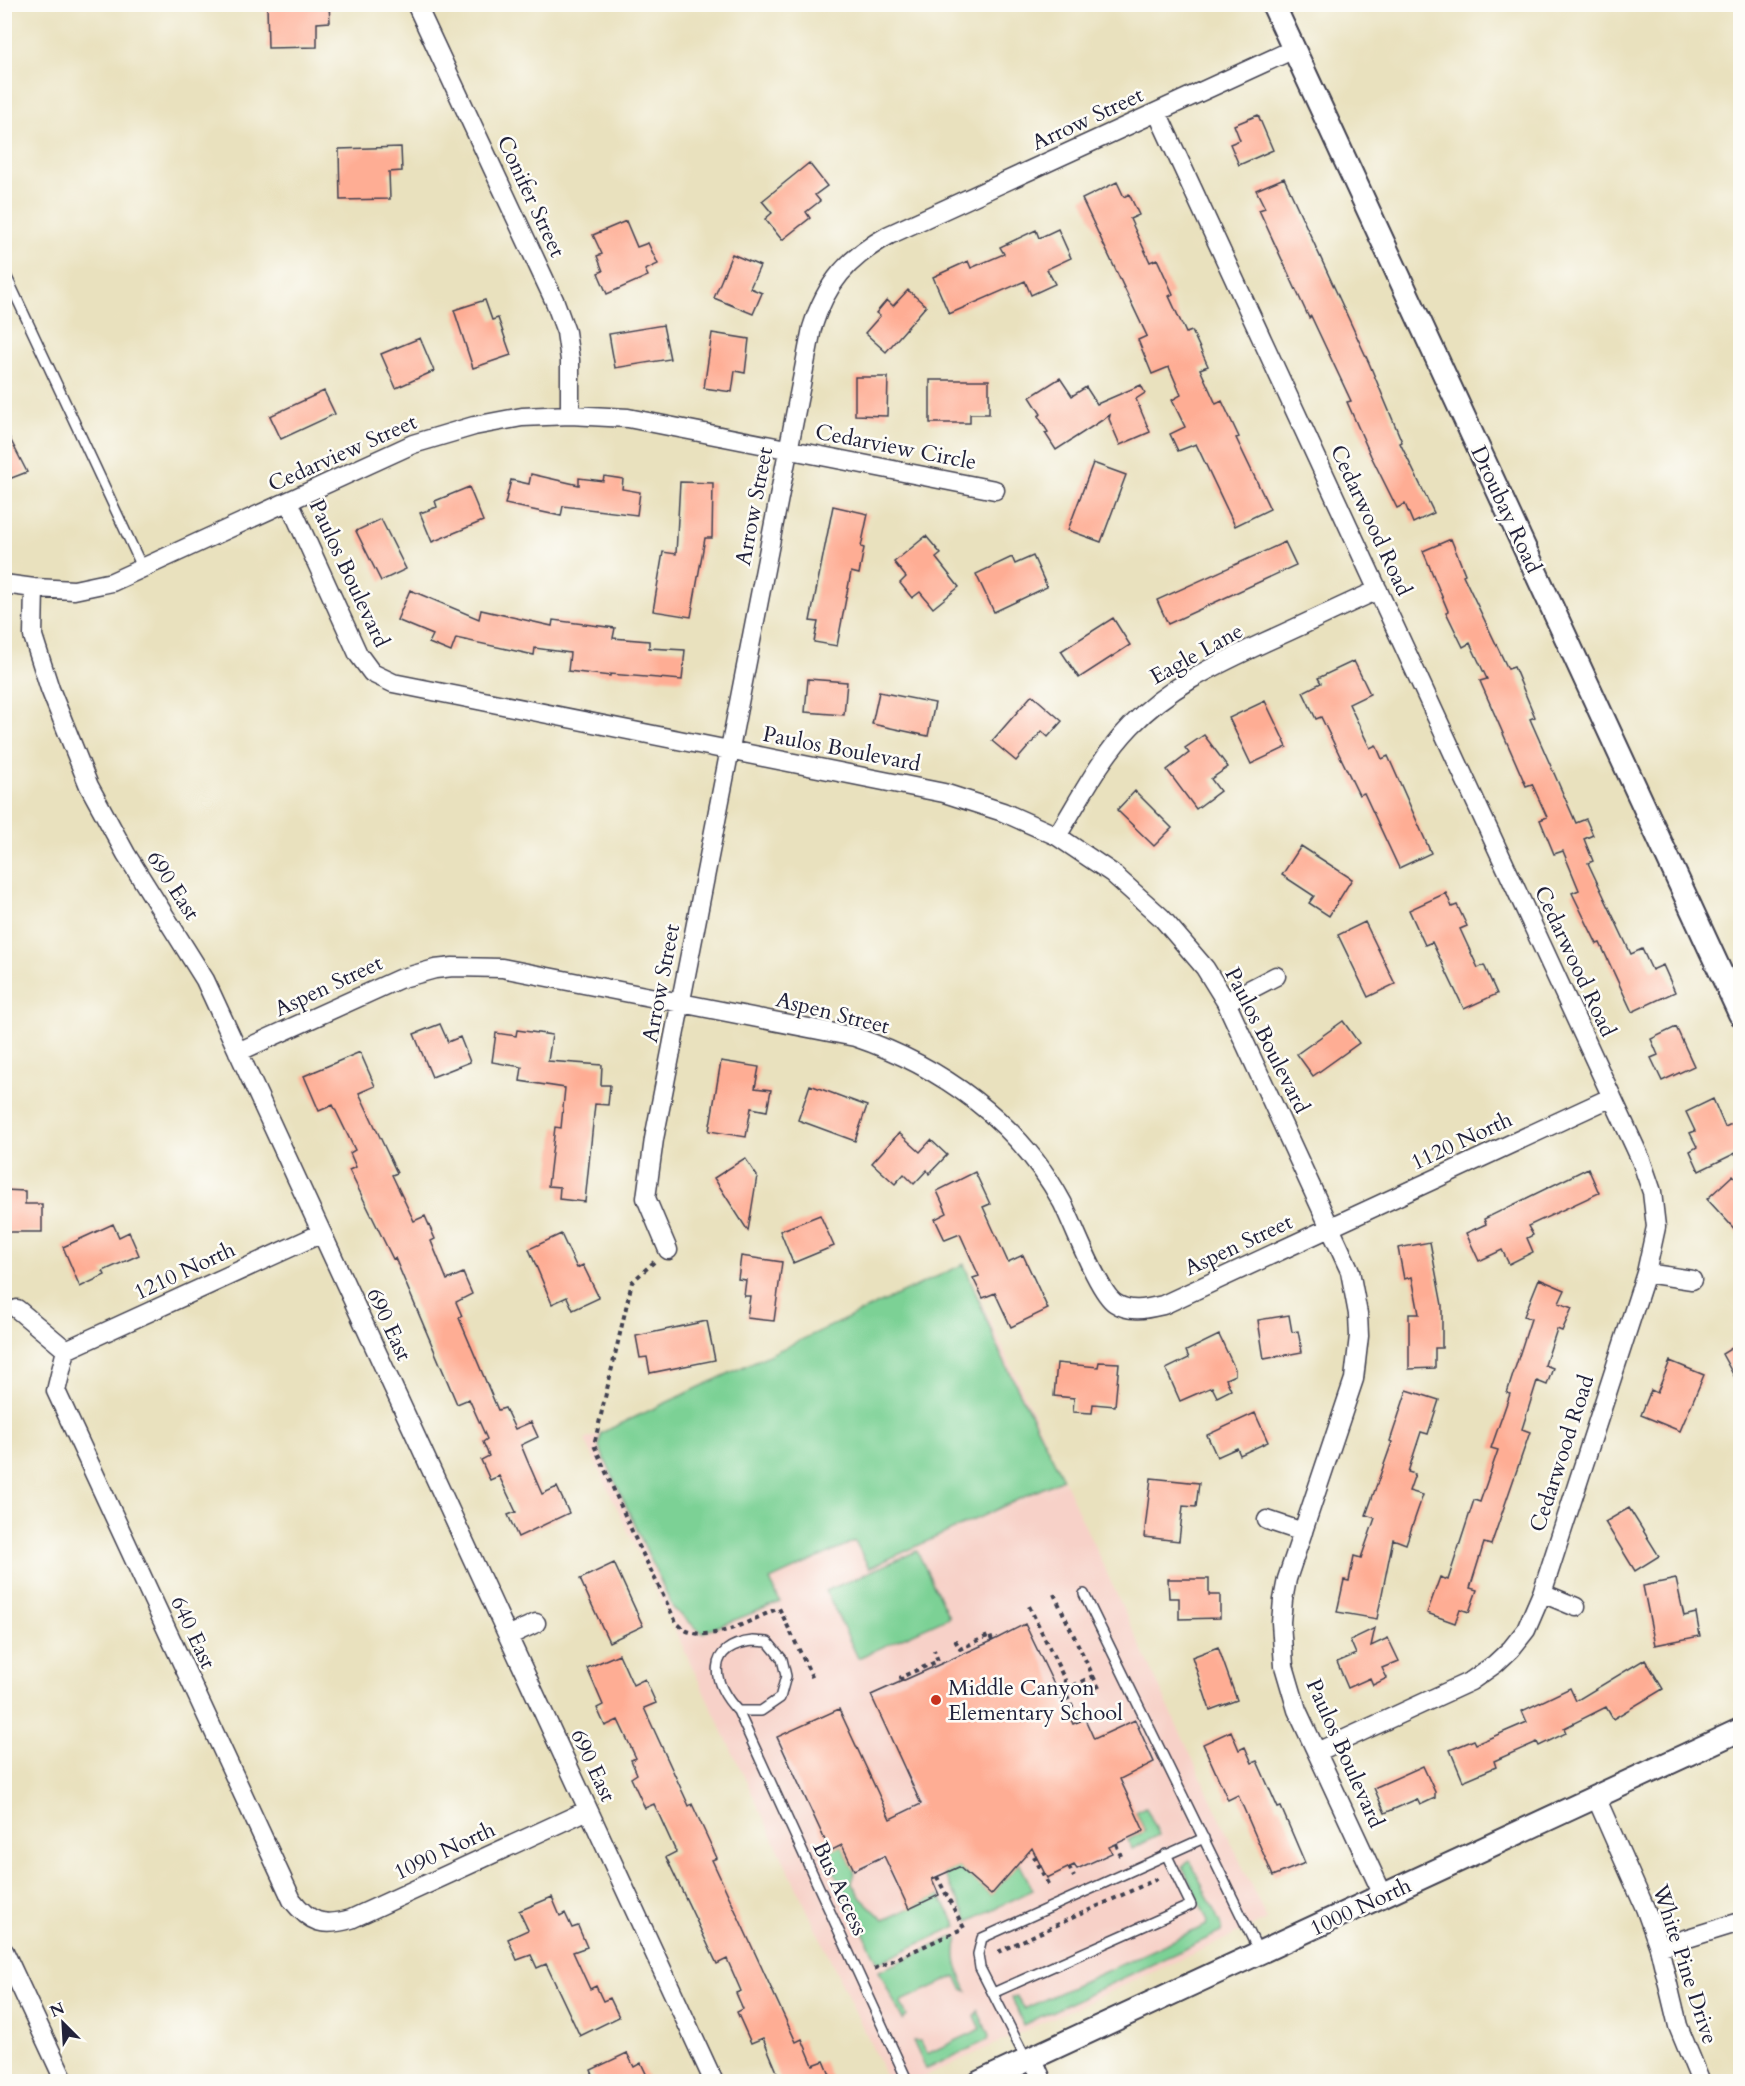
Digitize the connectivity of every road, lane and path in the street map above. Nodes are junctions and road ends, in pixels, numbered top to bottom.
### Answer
1 (416, 4) edge
2 (1273, 4) edge
3 (1294, 49) junction
4 (1157, 112) junction
5 (4, 271) edge
6 (570, 416) junction
7 (789, 450) junction
8 (995, 490) dead end
9 (289, 502) junction
10 (143, 569) junction
11 (4, 584) edge
12 (34, 588) junction
13 (1378, 590) junction
14 (730, 750) junction
15 (1057, 836) junction
16 (1276, 976) dead end
17 (1226, 1002) junction
18 (681, 1003) junction
19 (1740, 1014) edge
20 (238, 1052) junction
21 (1612, 1097) junction
22 (1331, 1227) junction
23 (322, 1233) junction
24 (668, 1250) joint
25 (1646, 1273) junction
26 (1692, 1280) dead end
27 (17, 1309) dead end
28 (66, 1350) junction
29 (1267, 1520) dead end
30 (1303, 1532) junction
31 (1542, 1593) junction
32 (1054, 1594) dead end
33 (1084, 1594) dead end
34 (1029, 1606) dead end
35 (1576, 1607) dead end
36 (536, 1623) dead end
37 (508, 1636) junction
38 (955, 1640) dead end
39 (992, 1641) dead end
40 (934, 1650) dead end
41 (1093, 1676) junction
42 (814, 1681) dead end
43 (902, 1681) dead end
44 (1064, 1690) junction
45 (1100, 1690) dead end
46 (738, 1711) junction
47 (1079, 1722) dead end
48 (1740, 1730) edge
49 (1317, 1752) junction
50 (1596, 1797) junction
51 (588, 1810) junction
52 (1204, 1838) junction
53 (1116, 1844) dead end
54 (1166, 1854) junction
55 (1034, 1856) dead end
56 (1121, 1856) dead end
57 (1069, 1867) dead end
58 (937, 1877) dead end
59 (1074, 1877) dead end
60 (1159, 1878) dead end
61 (1050, 1888) dead end
62 (1383, 1895) junction
63 (317, 1922) joint
64 (1740, 1922) edge
65 (1659, 1947) junction
66 (4, 1951) edge
67 (998, 1952) dead end
68 (1259, 1952) junction
69 (874, 1969) dead end
70 (993, 1993) junction
71 (1029, 2059) junction
72 (65, 2082) edge
73 (714, 2082) edge
74 (908, 2082) edge
75 (980, 2082) edge
76 (1043, 2082) edge
77 (1701, 2082) edge

1 - 6 street, Conifer Street
2 - 3 street, Droubay Road
3 - 4 street, Arrow Street
3 - 19 street, Droubay Road
4 - 7 street, Arrow Street
4 - 13 street, Cedarwood Road
5 - 10 lane
6 - 7 street, Cedarview Street
6 - 9 street, Cedarview Street
7 - 8 street, Cedarview Circle
7 - 14 street, Arrow Street
9 - 10 street, Cedarview Street
9 - 14 street, Paulos Boulevard
10 - 12 street, Cedarview Street
11 - 12 street, Cedarview Street
12 - 20 street, 690 East
13 - 15 street, Eagle Lane
13 - 21 street, Cedarwood Road
14 - 15 street, Paulos Boulevard
14 - 18 street, Arrow Street
15 - 17 street, Paulos Boulevard
16 - 17 street
17 - 22 street, Paulos Boulevard
18 - 20 street, Aspen Street
18 - 22 street, Aspen Street
18 - 24 street, Arrow Street
20 - 23 street, 690 East
21 - 22 street, 1120 North
21 - 25 street, Cedarwood Road
22 - 30 street, Paulos Boulevard
23 - 28 street, 1210 North
23 - 37 street, 690 East
24 - 42 path
25 - 26 street
25 - 31 street, Cedarwood Road
27 - 28 street
28 - 63 street, 640 East
29 - 30 street
30 - 49 street, Paulos Boulevard
31 - 35 street
31 - 49 street, Cedarwood Road
32 - 41 path
33 - 52 lane
34 - 44 path
36 - 37 street
37 - 51 street, 690 East
38 - 39 path
40 - 43 path
41 - 44 path
41 - 45 path
44 - 47 path
46 - 46 lane
46 - 74 lane, Bus Access
48 - 50 street, 1000 North
49 - 62 street, Paulos Boulevard
50 - 62 street, 1000 North
50 - 65 street, White Pine Drive
51 - 63 street, 1090 North
51 - 73 street, 690 East
52 - 54 lane
52 - 68 lane
53 - 56 path
54 - 70 lane
54 - 70 lane
55 - 61 path
57 - 59 path
58 - 69 path
60 - 67 path
62 - 68 street, 1000 North
64 - 65 street
65 - 77 street, White Pine Drive
66 - 72 street
68 - 71 street, 1000 North
70 - 71 lane
71 - 75 street, 1000 North
71 - 76 street

